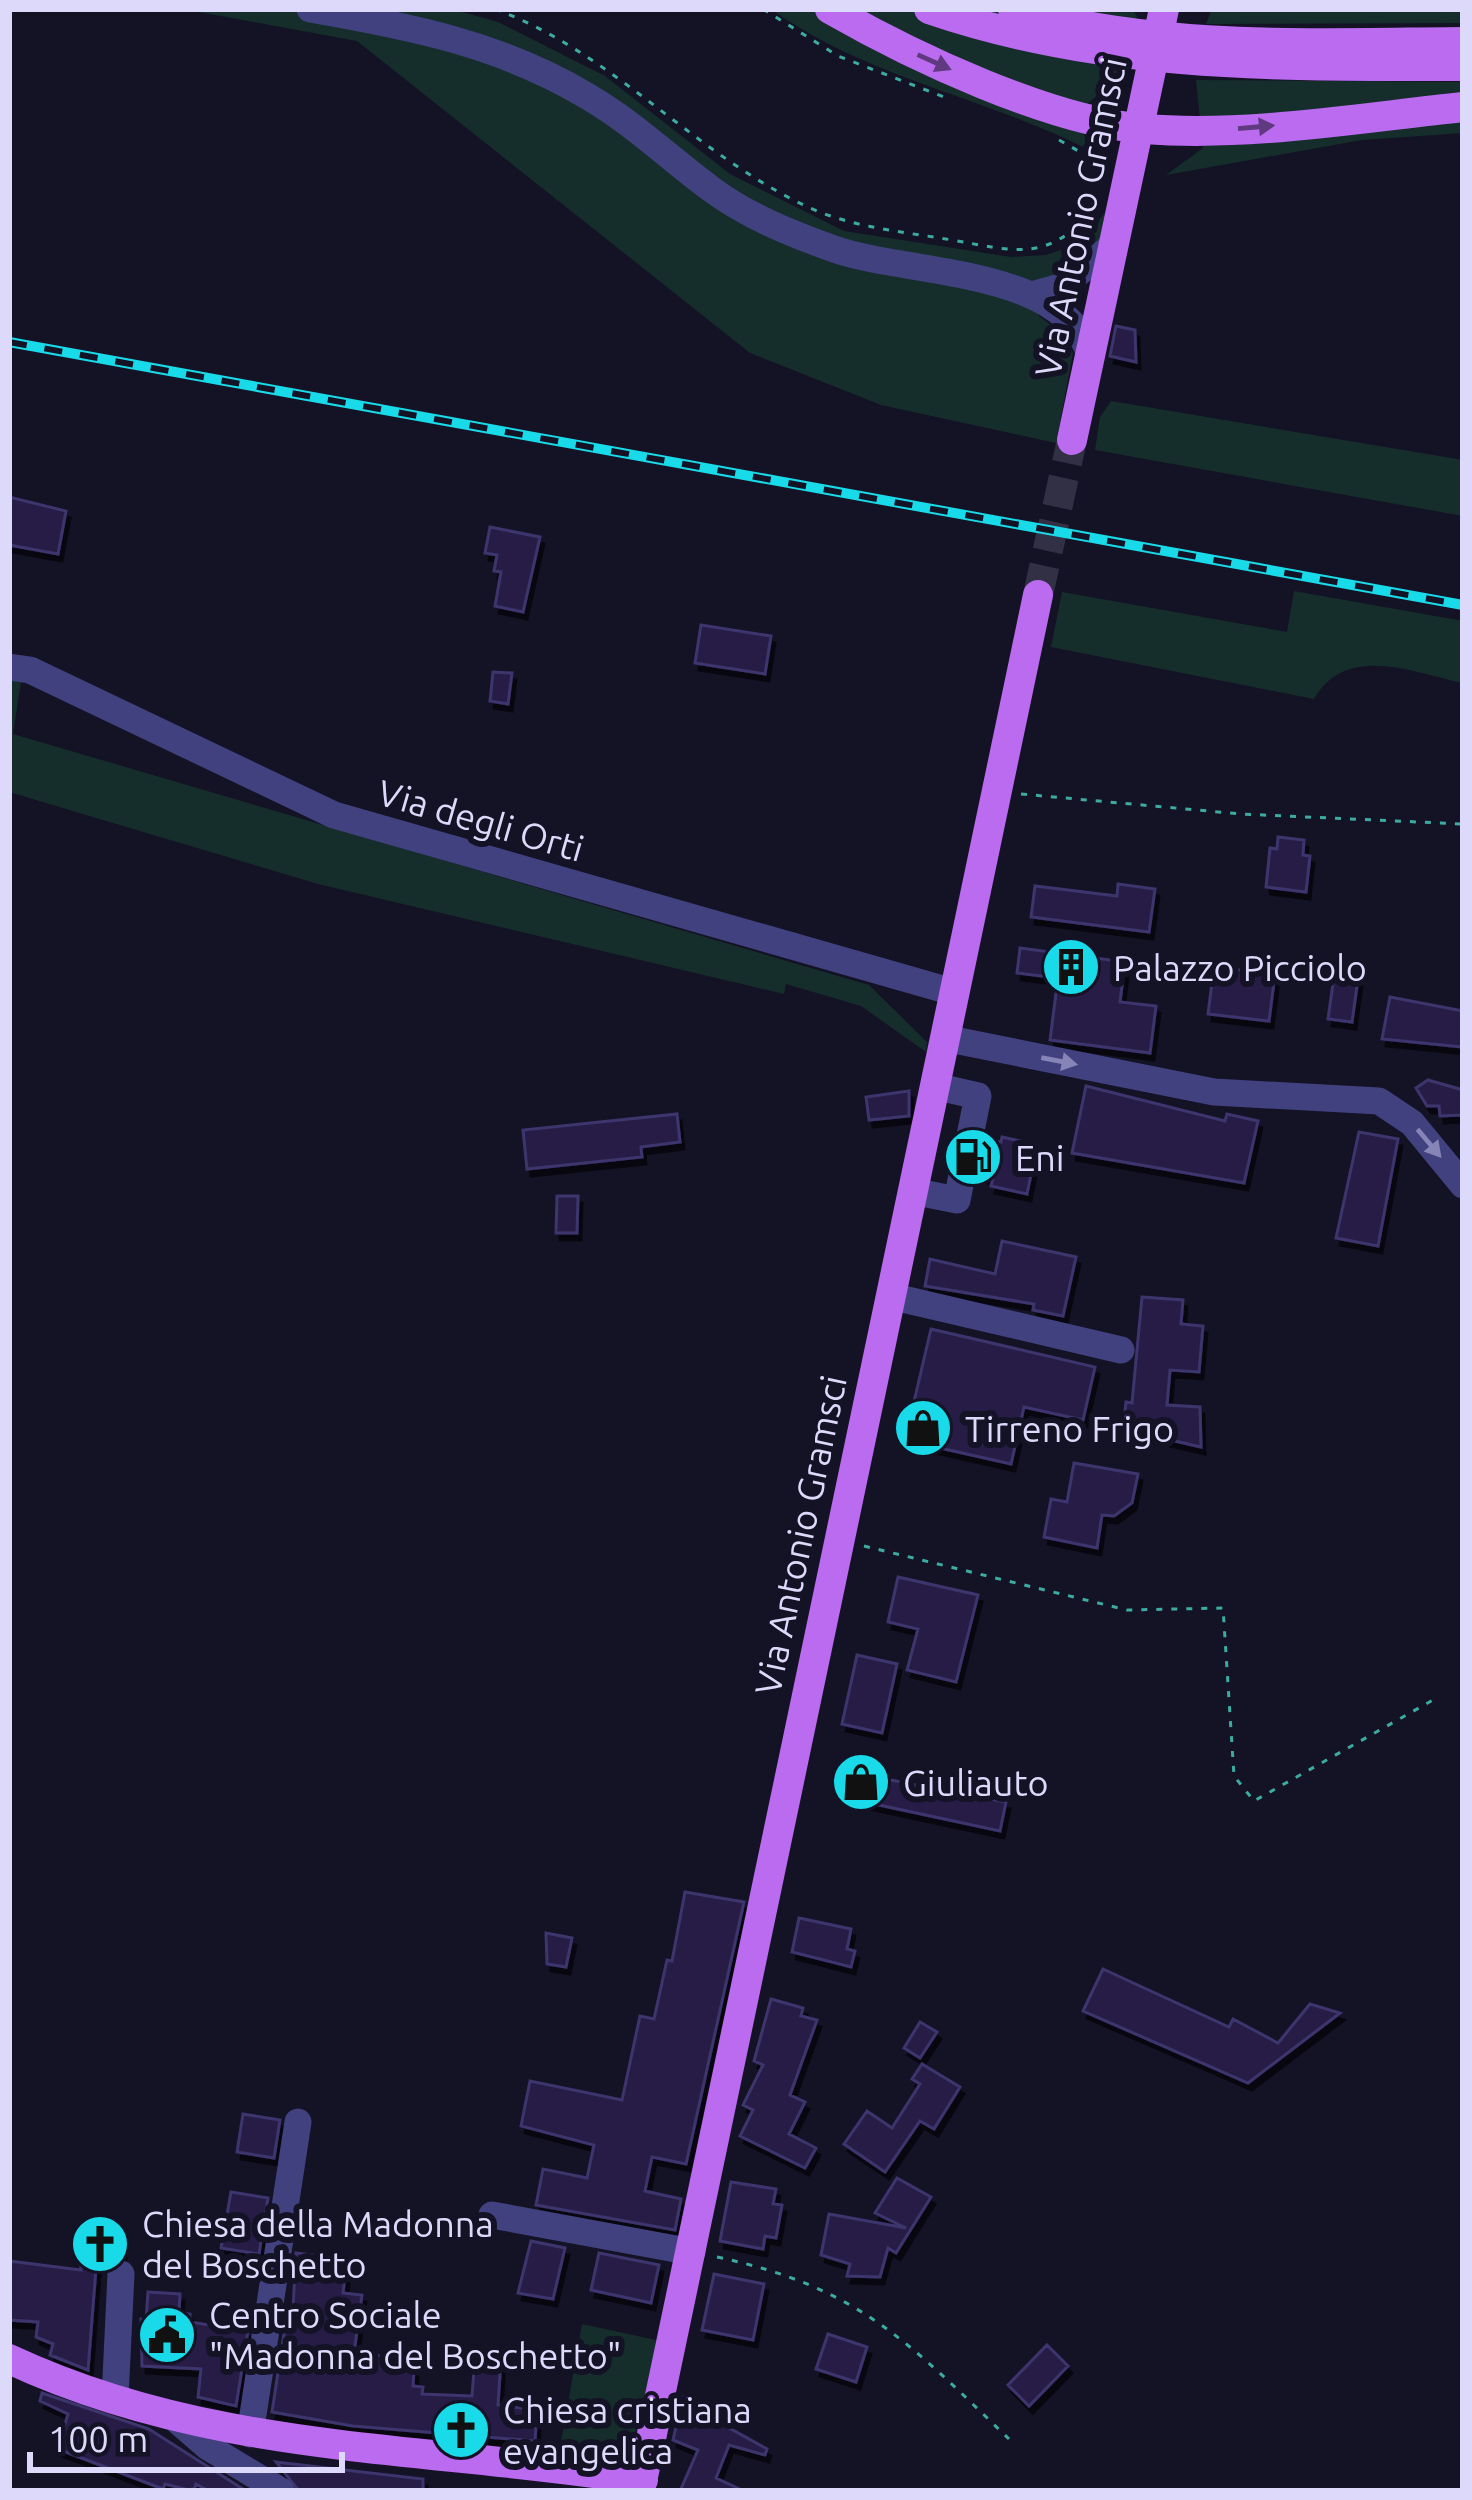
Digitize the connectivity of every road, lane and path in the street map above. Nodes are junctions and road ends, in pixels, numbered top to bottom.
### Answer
1 (310, 9) edge
2 (495, 9) edge
3 (830, 9) edge
4 (929, 9) edge
5 (1013, 9) edge
6 (1164, 9) edge
7 (1109, 42) junction
8 (1463, 42) edge
9 (1209, 52) junction
10 (1463, 66) edge
11 (1463, 107) edge
12 (1139, 129) junction
13 (1127, 186) junction
14 (1115, 244) junction
15 (1076, 277) junction
16 (1035, 294) junction
17 (1102, 300) junction
18 (1068, 320) junction
19 (1090, 356) junction
20 (1072, 440) tunnel mouth
21 (1038, 595) tunnel mouth
22 (9, 667) edge
23 (995, 792) junction
24 (1463, 824) edge
25 (953, 992) junction
26 (944, 1038) junction
27 (934, 1086) junction
28 (1463, 1185) edge
29 (911, 1191) junction
30 (890, 1296) junction
31 (1121, 1350) dead end
32 (839, 1540) junction
33 (1433, 1700) dead end
34 (298, 2122) dead end
35 (492, 2216) dead end
36 (692, 2252) junction
37 (121, 2274) dead end
38 (9, 2359) edge
39 (115, 2398) junction
40 (178, 2421) junction
41 (250, 2434) junction
42 (1010, 2439) dead end
43 (641, 2485) edge
44 (281, 2491) edge

1 - 16 street
2 - 13 path
3 -> 12 main road
4 - 7 main road
5 - 7 main road
6 - 12 main road, Via Antonio Gramsci
7 - 9 main road
8 - 9 main road
9 - 10 main road
12 -> 11 main road
12 - 13 main road, Via Antonio Gramsci
13 - 14 main road, Via Antonio Gramsci
14 - 15 street
14 - 17 main road, Via Antonio Gramsci
15 - 16 street
15 - 17 street
16 - 18 street
17 - 18 street
17 - 19 main road, Via Antonio Gramsci
18 - 19 street
19 - 20 main road, Via Antonio Gramsci
21 - 23 main road, Via Antonio Gramsci
22 - 25 street, Via degli Orti
23 - 24 path
23 - 25 main road, Via Antonio Gramsci
25 - 26 main road, Via Antonio Gramsci
26 - 27 main road, Via Antonio Gramsci
26 -> 28 street
27 - 29 main road, Via Antonio Gramsci
27 - 29 street
29 - 30 main road, Via Antonio Gramsci
30 - 31 street
30 - 32 main road, Via Antonio Gramsci
32 - 33 path
32 - 36 main road, Via Antonio Gramsci
34 - 41 street
35 - 36 street
36 - 42 path
36 - 43 main road, Via Antonio Gramsci
37 - 39 street
38 - 39 main road
39 - 40 main road
40 - 41 main road
40 - 44 street
41 - 43 main road

